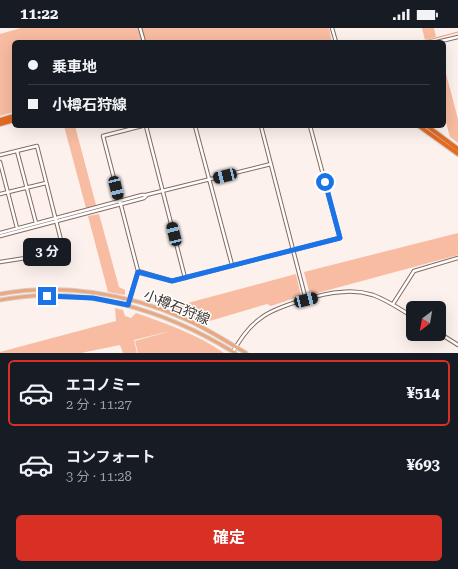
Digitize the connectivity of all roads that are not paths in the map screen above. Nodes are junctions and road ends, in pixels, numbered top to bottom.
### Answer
1 (140, 28) edge
2 (332, 28) edge
3 (458, 37) edge
4 (143, 40) edge
5 (335, 40) edge
6 (445, 40) edge
7 (12, 117) edge
8 (0, 120) edge
9 (12, 121) edge
10 (0, 124) edge
11 (134, 128) edge
12 (147, 128) edge
13 (196, 128) edge
14 (261, 128) edge
15 (311, 128) edge
16 (422, 128) edge
17 (430, 128) edge
18 (458, 149) edge
19 (17, 151) junction
20 (458, 154) edge
21 (0, 156) edge
22 (0, 162) edge
23 (270, 164) junction
24 (210, 179) junction
25 (46, 183) junction
26 (27, 187) junction
27 (163, 191) junction
28 (8, 192) junction
29 (0, 194) edge
30 (120, 202) junction
31 (56, 219) junction
32 (36, 225) junction
33 (18, 229) junction
34 (0, 234) edge
35 (293, 250) junction
36 (458, 258) edge
37 (0, 262) edge
38 (232, 265) junction
39 (138, 272) junction
40 (185, 278) junction
41 (0, 294) edge
42 (130, 299) junction
43 (0, 300) edge
44 (306, 300) junction
45 (392, 304) junction
46 (128, 305) junction
47 (406, 313) edge
48 (446, 337) edge
49 (458, 345) edge
50 (236, 346) junction
51 (233, 352) edge
52 (246, 353) edge

1 - 4 street
2 - 5 street
3 - 6 street
7 - 8 highway
9 - 10 highway
11 - 30 street
12 - 27 street
13 - 24 street
14 - 23 street
15 - 35 street
16 - 20 highway
17 - 18 highway
19 - 21 street
19 - 25 street
19 - 26 street
22 - 28 street
23 - 24 street
23 - 35 street
24 - 27 street
24 - 38 street
25 - 26 street
25 - 31 street
26 - 28 street
26 - 32 street
27 - 30 street
27 - 40 street
28 - 29 street
28 - 33 street
30 - 31 street
30 - 39 street
31 - 32 street
31 - 37 street
32 - 33 street
33 - 34 street
35 - 38 street
35 - 44 street
36 - 45 street
38 - 40 street
39 - 40 street
39 - 42 street
41 - 42 main road, 小樽石狩線
42 - 46 street
42 - 50 main road, 小樽石狩線
43 - 46 main road, 小樽石狩線
44 - 45 street
44 - 50 street
45 - 47 street
46 - 51 main road, 小樽石狩線
48 - 49 street
50 - 51 street
50 - 52 main road, 小樽石狩線

